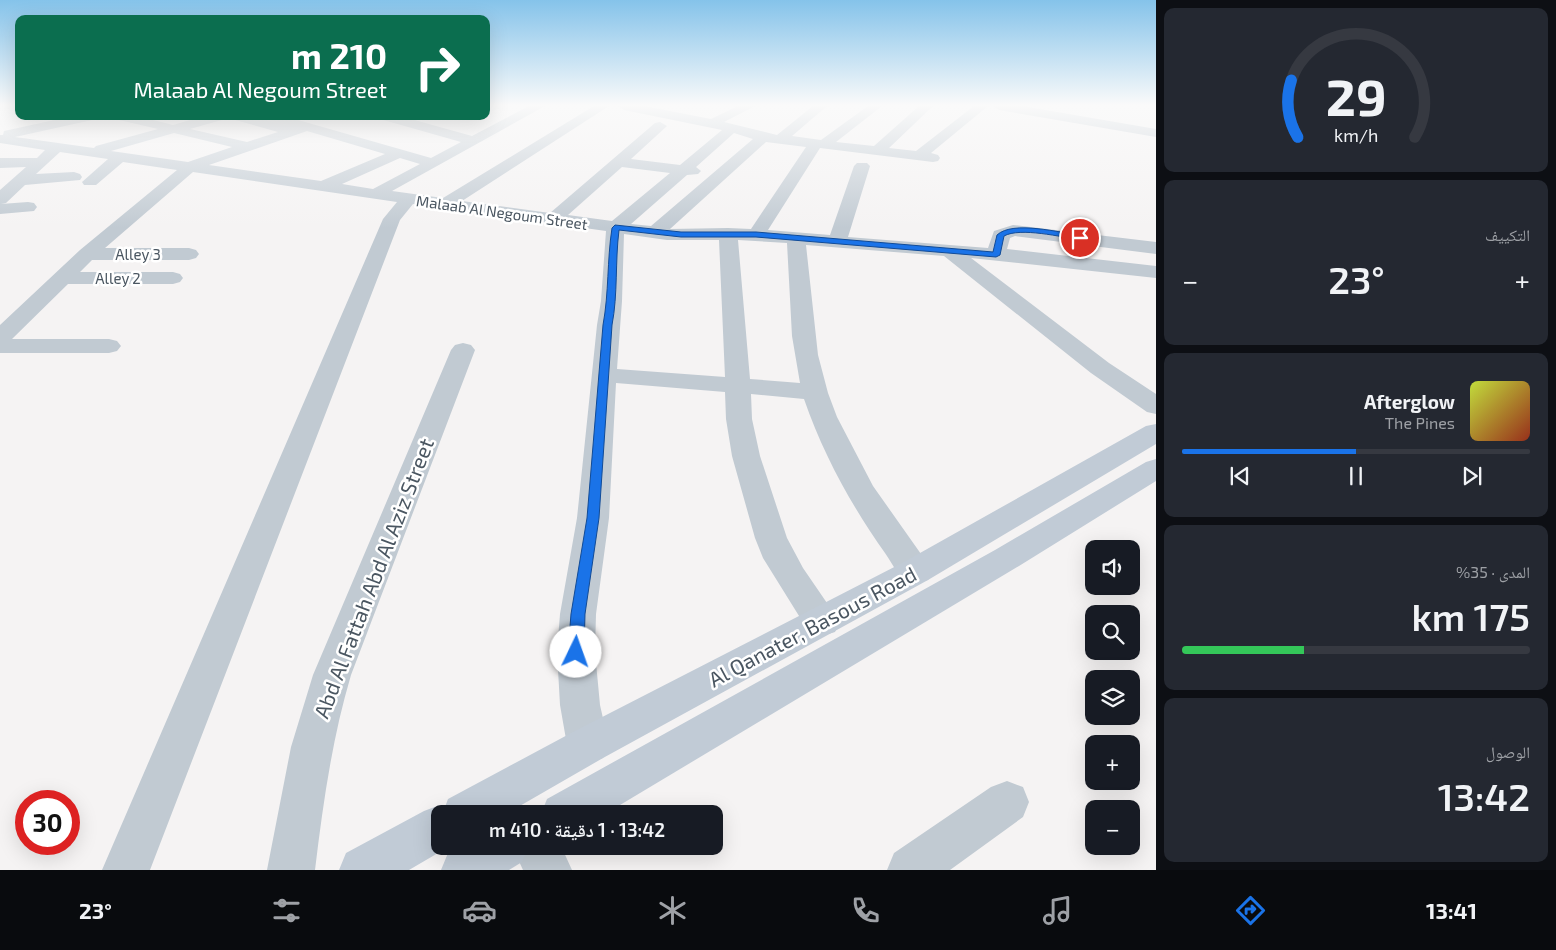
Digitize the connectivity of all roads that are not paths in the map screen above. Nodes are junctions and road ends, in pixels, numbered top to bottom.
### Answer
1 (56, 147) edge
2 (59, 147) junction
3 (122, 147) edge
4 (182, 147) edge
5 (249, 147) edge
6 (373, 147) edge
7 (463, 147) edge
8 (538, 147) edge
9 (634, 147) edge
10 (710, 147) edge
11 (751, 147) edge
12 (818, 147) edge
13 (841, 147) edge
14 (882, 147) edge
15 (937, 147) edge
16 (877, 151) junction
17 (400, 153) junction
18 (121, 156) junction
19 (147, 160) junction
20 (619, 162) junction
21 (0, 163) edge
22 (434, 163) junction
23 (83, 165) junction
24 (191, 166) junction
25 (862, 166) dead end
26 (683, 170) junction
27 (31, 171) junction
28 (0, 175) edge
29 (719, 175) junction
30 (90, 182) dead end
31 (324, 186) junction
32 (374, 194) junction
33 (548, 198) dead end
34 (0, 199) edge
35 (409, 199) junction
36 (445, 204) junction
37 (28, 208) dead end
38 (0, 209) edge
39 (528, 215) junction
40 (554, 218) junction
41 (615, 228) junction
42 (655, 232) junction
43 (728, 233) junction
44 (756, 235) junction
45 (796, 239) junction
46 (838, 242) junction
47 (94, 248) junction
48 (184, 248) dead end
49 (1156, 248) edge
50 (950, 251) junction
51 (996, 255) junction
52 (1156, 272) edge
53 (62, 278) junction
54 (173, 278) dead end
55 (0, 338) edge
56 (0, 346) edge
57 (109, 346) dead end
58 (463, 350) dead end
59 (605, 374) junction
60 (736, 385) junction
61 (815, 392) junction
62 (1156, 406) edge
63 (1156, 432) edge
64 (1156, 468) edge
65 (916, 571) junction
66 (822, 622) junction
67 (588, 745) junction
68 (1007, 802) dead end
69 (480, 805) edge
70 (579, 805) edge
71 (431, 832) edge
72 (491, 855) edge
73 (540, 855) edge
74 (126, 870) edge
75 (291, 870) edge
76 (363, 870) edge
77 (465, 870) edge
78 (548, 870) edge
79 (911, 870) edge

1 - 2 street, Malaab Al Negoum Street
2 - 23 street, Malaab Al Negoum Street
2 - 27 street
3 - 23 street
4 - 19 street
5 - 24 street
6 - 17 street
7 - 22 street
8 - 36 street
9 - 20 street
10 - 26 street
11 - 29 street
12 - 44 street
13 - 16 street
14 - 16 street
15 - 16 street
17 - 22 street
17 - 31 street
18 - 19 street, Malaab Al Negoum Street
18 - 23 street, Malaab Al Negoum Street
18 - 30 street
19 - 24 street, Malaab Al Negoum Street
20 - 26 street
20 - 40 street
21 - 27 street
22 - 32 street
23 - 27 street
24 - 31 street, Malaab Al Negoum Street
24 - 47 street
25 - 46 street
26 - 29 street
26 - 41 street
27 - 28 street
27 - 34 street
29 - 42 street
31 - 32 street, Malaab Al Negoum Street
32 - 35 street, Malaab Al Negoum Street
33 - 39 street
35 - 36 street, Malaab Al Negoum Street
35 - 74 street
36 - 39 street, Malaab Al Negoum Street
37 - 38 street
39 - 40 street, Malaab Al Negoum Street
40 - 41 street, Malaab Al Negoum Street
41 - 42 street, Malaab Al Negoum Street
41 - 59 street
42 - 43 street, Malaab Al Negoum Street
43 - 44 street, Malaab Al Negoum Street
43 - 60 street
44 - 45 street, Malaab Al Negoum Street
45 - 46 street, Malaab Al Negoum Street
45 - 61 street
46 - 50 street, Malaab Al Negoum Street
47 - 48 street, Alley 3
47 - 53 street
49 - 51 street
50 - 51 street, Malaab Al Negoum Street
50 - 62 street
51 - 52 street, Malaab Al Negoum Street
53 - 54 street, Alley 2
53 - 55 street
56 - 57 street
58 - 75 street, Abd Al Fattah Abd Al Aziz Street
59 - 60 street
59 - 67 street
60 - 61 street
60 - 66 street
61 - 65 street
63 - 65 main road, Al Qanater, Basous Road
64 - 70 main road, Al Qanater, Basous Road
65 - 66 main road, Al Qanater, Basous Road
66 - 67 main road, Al Qanater, Basous Road
67 - 69 main road, Al Qanater, Basous Road
68 - 79 street
71 - 76 main road
72 - 77 main road
73 - 78 street

